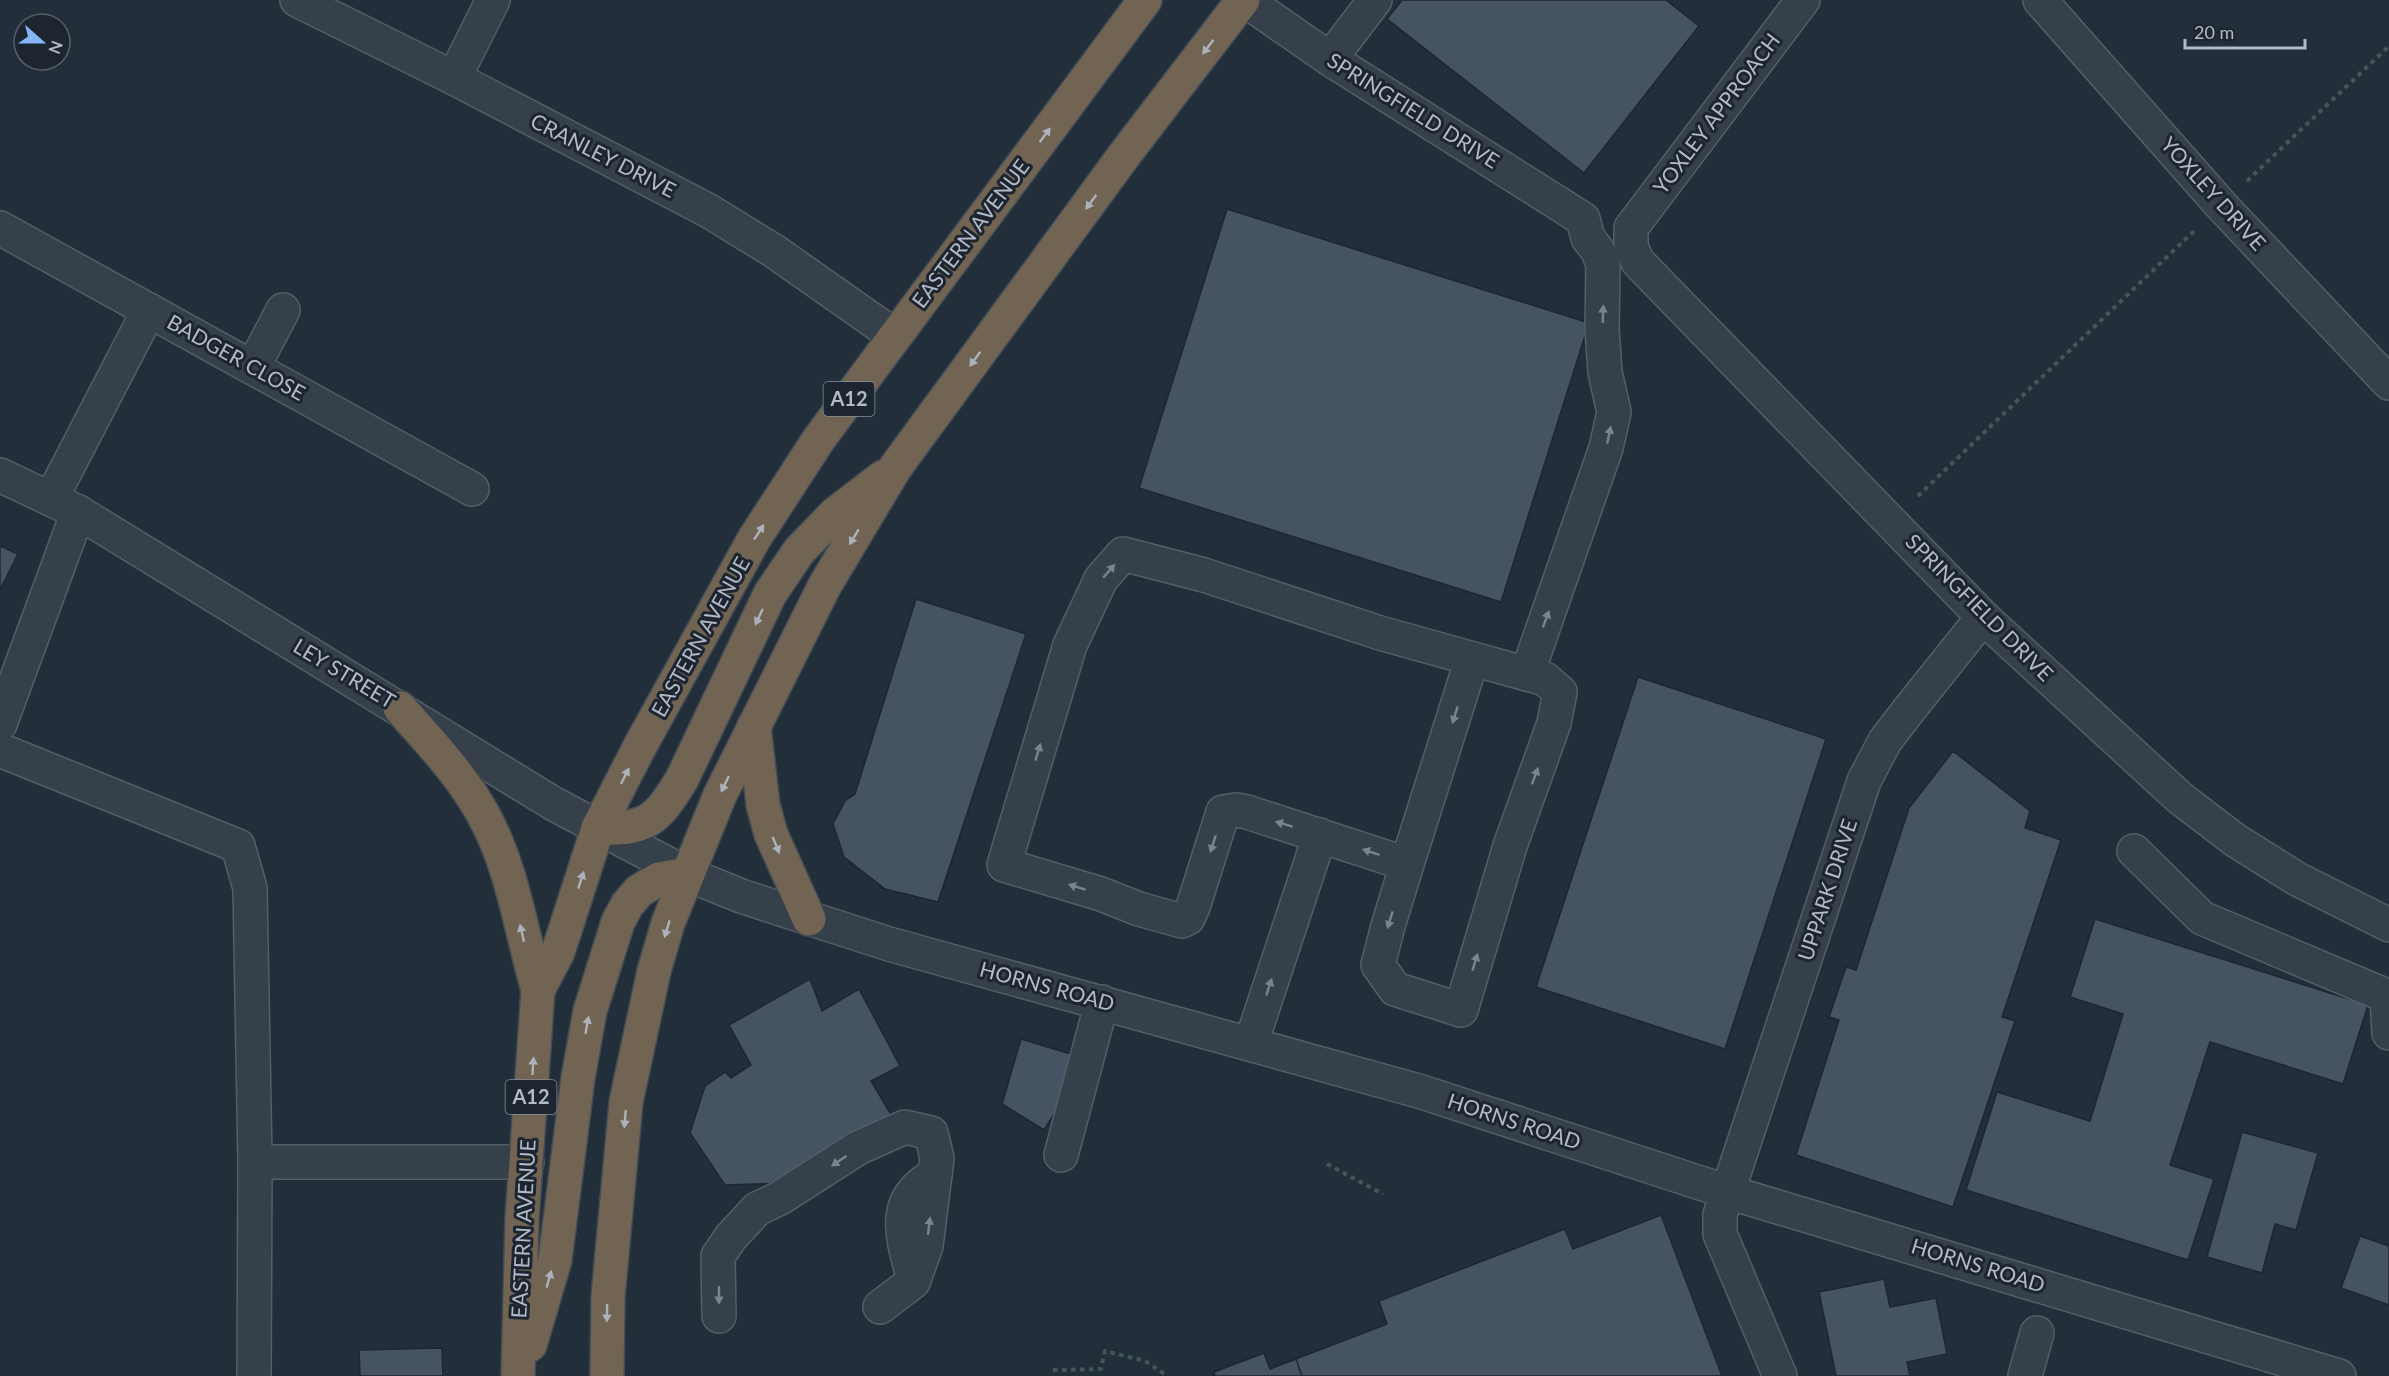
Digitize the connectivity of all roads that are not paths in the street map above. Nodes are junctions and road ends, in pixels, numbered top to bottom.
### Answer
1 (297, 0) edge
2 (493, 0) edge
3 (1145, 0) edge
4 (1244, 0) edge
5 (1375, 0) edge
6 (1803, 0) edge
7 (2040, 0) edge
8 (1330, 59) junction
9 (454, 78) junction
10 (0, 228) edge
11 (1631, 228) joint
12 (149, 310) junction
13 (283, 310) dead end
14 (895, 336) junction
15 (253, 367) junction
16 (2389, 383) edge
17 (895, 468) junction
18 (0, 475) edge
19 (472, 489) dead end
20 (65, 506) junction
21 (1985, 619) junction
22 (1472, 660) junction
23 (1527, 674) junction
24 (399, 708) junction
25 (0, 724) edge
26 (754, 726) junction
27 (0, 750) edge
28 (598, 828) junction
29 (1320, 835) junction
30 (2134, 850) dead end
31 (1407, 864) junction
32 (687, 874) junction
33 (809, 919) junction
34 (2389, 925) edge
35 (538, 990) junction
36 (1102, 1002) junction
37 (2389, 1033) edge
38 (1251, 1043) junction
39 (1061, 1155) dead end
40 (255, 1162) junction
41 (527, 1162) junction
42 (1728, 1192) junction
43 (880, 1307) dead end
44 (719, 1316) dead end
45 (2037, 1333) dead end
46 (2327, 1374) edge
47 (254, 1376) edge
48 (520, 1376) edge
49 (607, 1376) edge
50 (1780, 1376) edge
51 (2025, 1376) edge

1 - 9 street, CRANLEY DRIVE
2 - 9 street
14 -> 3 highway, EASTERN AVENUE / A12
4 - 8 street, SPRINGFIELD DRIVE
4 -> 17 highway
5 - 8 street
6 - 11 street, YOXLEY APPROACH
7 - 16 street, YOXLEY DRIVE
23 -> 8 street, SPRINGFIELD DRIVE
9 - 14 street, CRANLEY DRIVE
10 - 12 street, BADGER CLOSE
11 - 21 street, SPRINGFIELD DRIVE
12 - 15 street, BADGER CLOSE
12 - 20 street
13 - 15 street
28 -> 14 highway, EASTERN AVENUE / A12
15 - 19 street, BADGER CLOSE
17 -> 26 highway
17 -> 28 highway
18 - 20 street, LEY STREET
20 - 24 street, LEY STREET
20 - 25 street
21 - 34 street, SPRINGFIELD DRIVE
21 - 42 street, UPPARK DRIVE
22 - 23 street
29 -> 22 street
22 -> 31 street
31 -> 23 street
24 - 28 street, LEY STREET
35 -> 24 highway
26 -> 32 highway
26 -> 33 highway
27 - 40 street
28 - 32 street, LEY STREET
35 -> 28 highway, EASTERN AVENUE / A12
31 -> 29 street
38 -> 29 street
30 - 37 street
32 - 33 street, HORNS ROAD
48 -> 32 highway
32 -> 49 highway
33 - 36 street, HORNS ROAD
41 -> 35 highway, EASTERN AVENUE / A12
36 - 38 street, HORNS ROAD
36 - 39 street
38 - 42 street, HORNS ROAD
40 - 41 street
40 - 47 street
41 - 48 highway, EASTERN AVENUE / A12
42 - 46 street, HORNS ROAD
42 - 50 street, UPPARK DRIVE
43 -> 44 street
45 - 51 street

